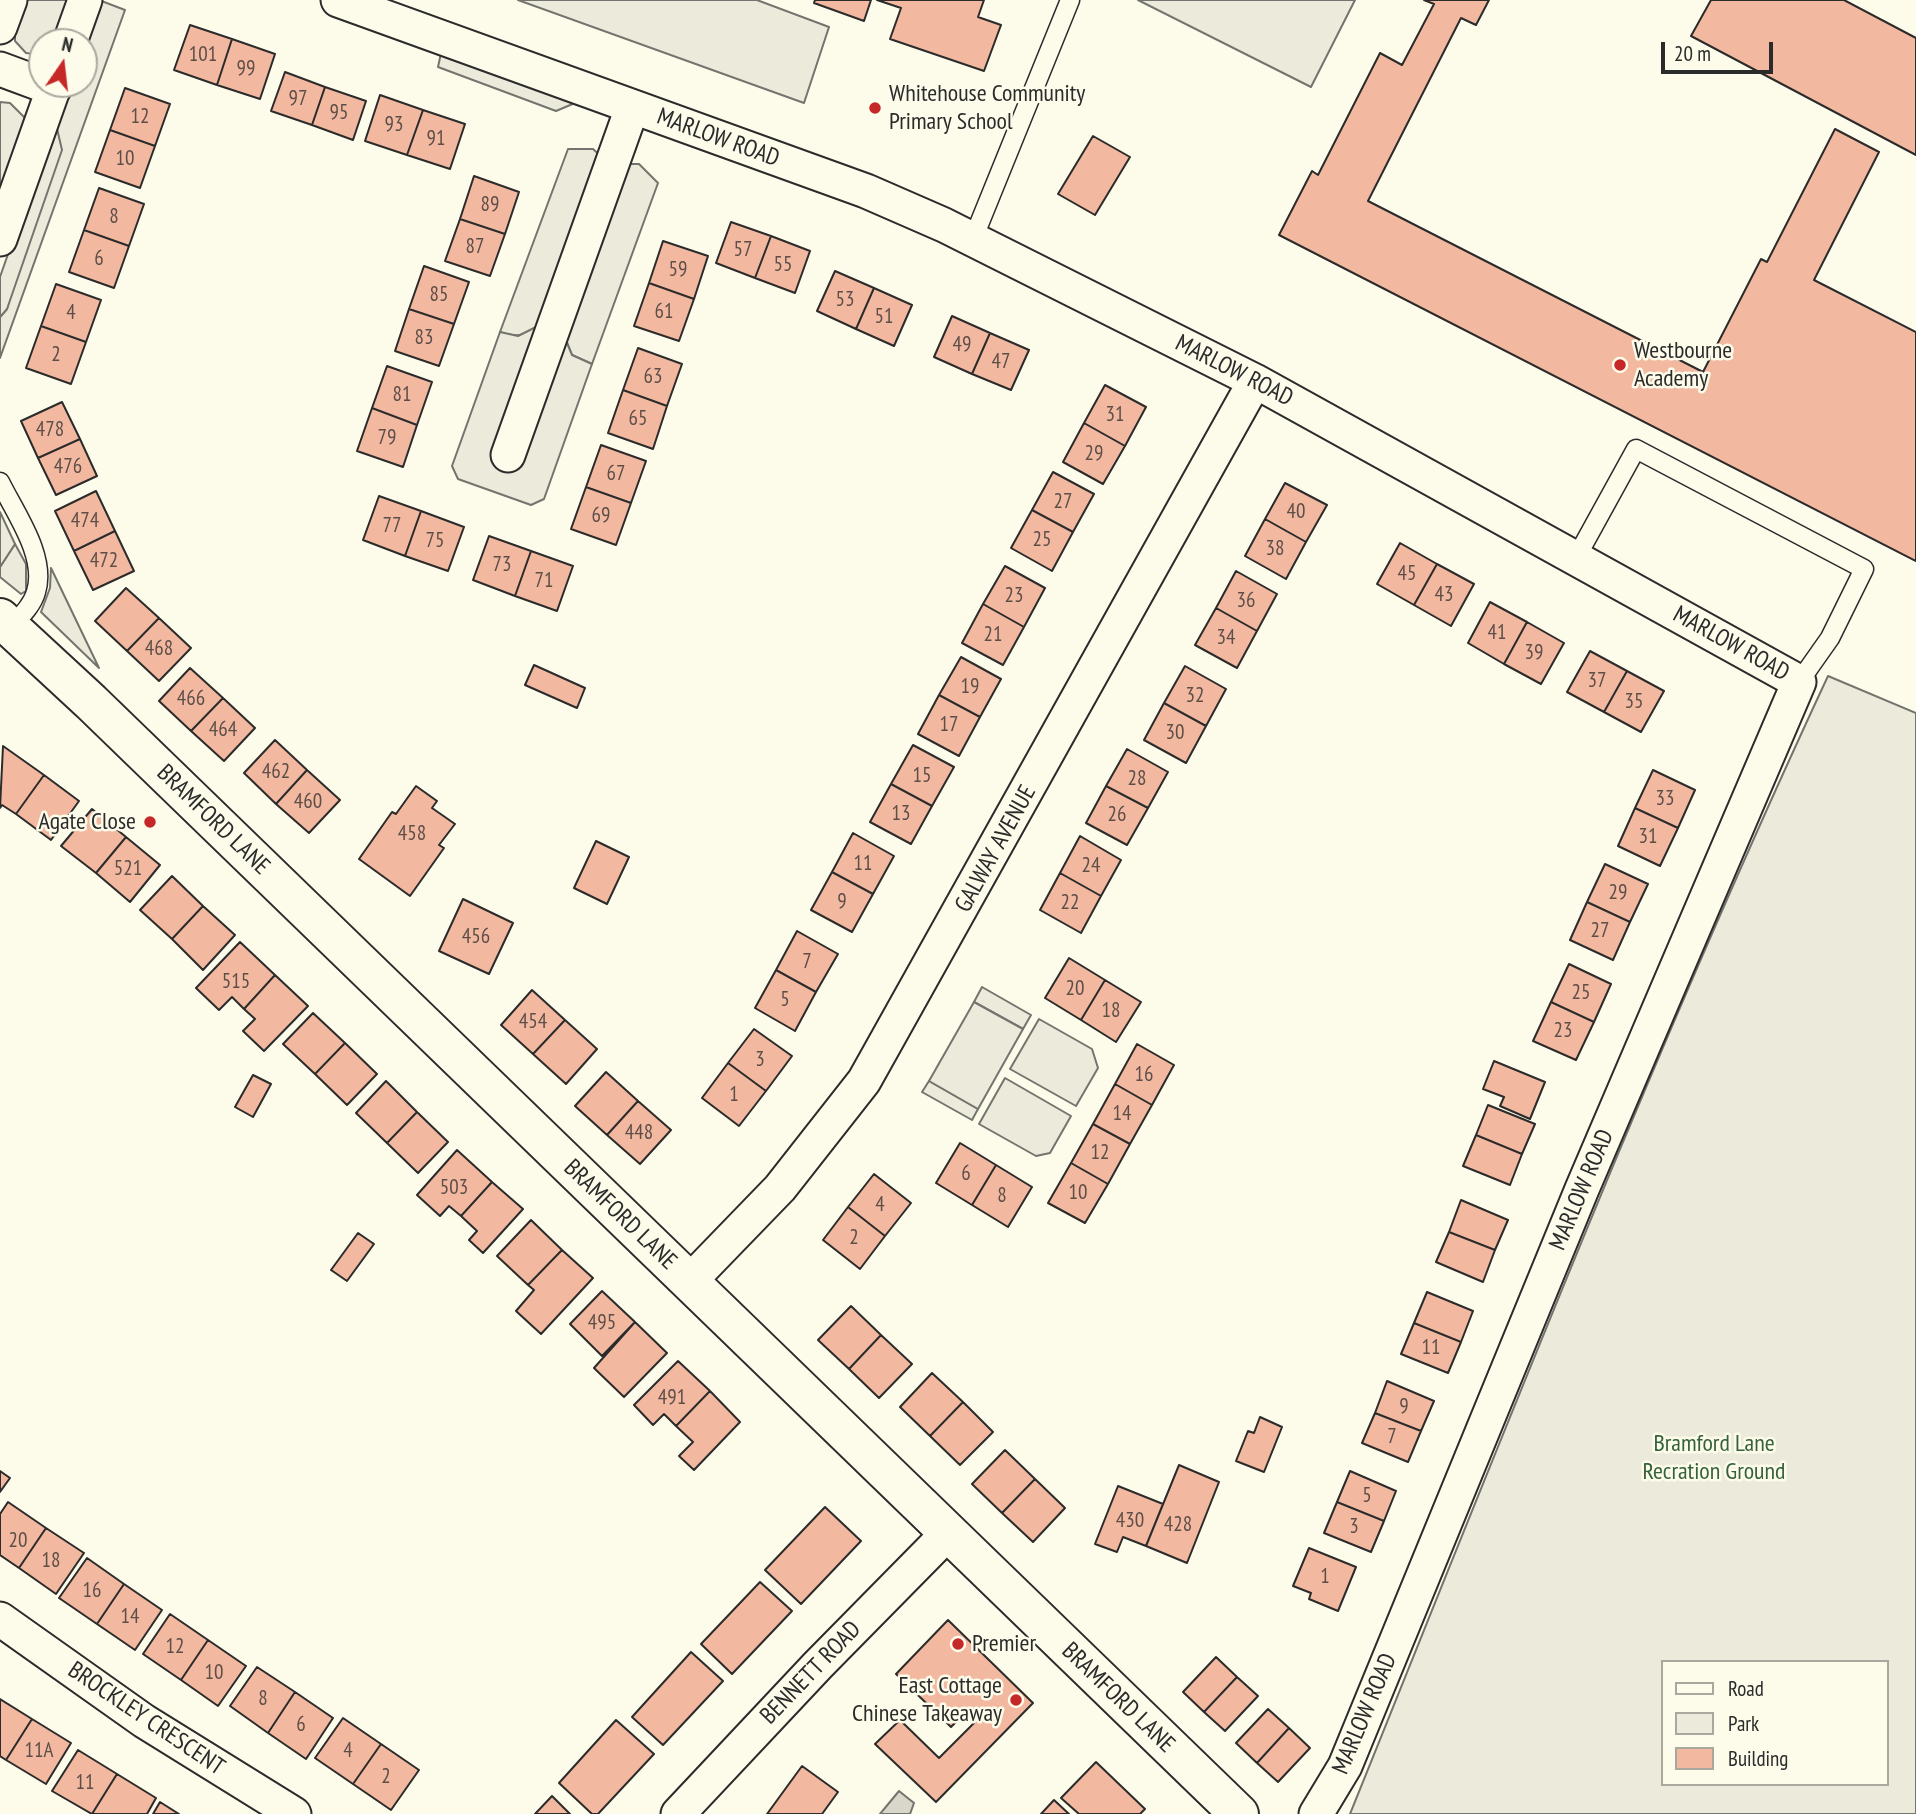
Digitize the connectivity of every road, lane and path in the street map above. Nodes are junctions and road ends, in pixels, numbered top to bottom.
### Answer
1 (9, 0) edge
2 (85, 0) edge
3 (338, 0) edge
4 (1070, 0) edge
5 (0, 27) edge
6 (75, 28) edge
7 (0, 69) edge
8 (28, 78) edge
9 (50, 98) edge
10 (632, 108) junction
11 (0, 239) edge
12 (973, 239) junction
13 (1255, 381) junction
14 (508, 455) dead end
15 (0, 482) edge
16 (1576, 558) junction
17 (6, 623) edge
18 (1799, 682) junction
19 (689, 1282) junction
20 (947, 1534) junction
21 (0, 1619) edge
22 (1227, 1810) edge
23 (294, 1814) edge
24 (678, 1814) edge
25 (1316, 1814) edge

1 - 5 street
2 - 6 street
3 - 10 street, MARLOW ROAD
4 - 12 lane
7 - 8 street
9 - 11 street
10 - 12 street, MARLOW ROAD
10 - 14 street, MARLOW ROAD
12 - 13 street, MARLOW ROAD
13 - 16 street, MARLOW ROAD
13 - 19 street, GALWAY AVENUE
15 - 17 lane
16 - 18 street, MARLOW ROAD
16 - 18 lane
17 - 19 street, BRAMFORD LANE
18 - 25 street, MARLOW ROAD
19 - 20 street, BRAMFORD LANE
20 - 22 street, BRAMFORD LANE
20 - 24 street, BENNETT ROAD
21 - 23 street, BROCKLEY CRESCENT

